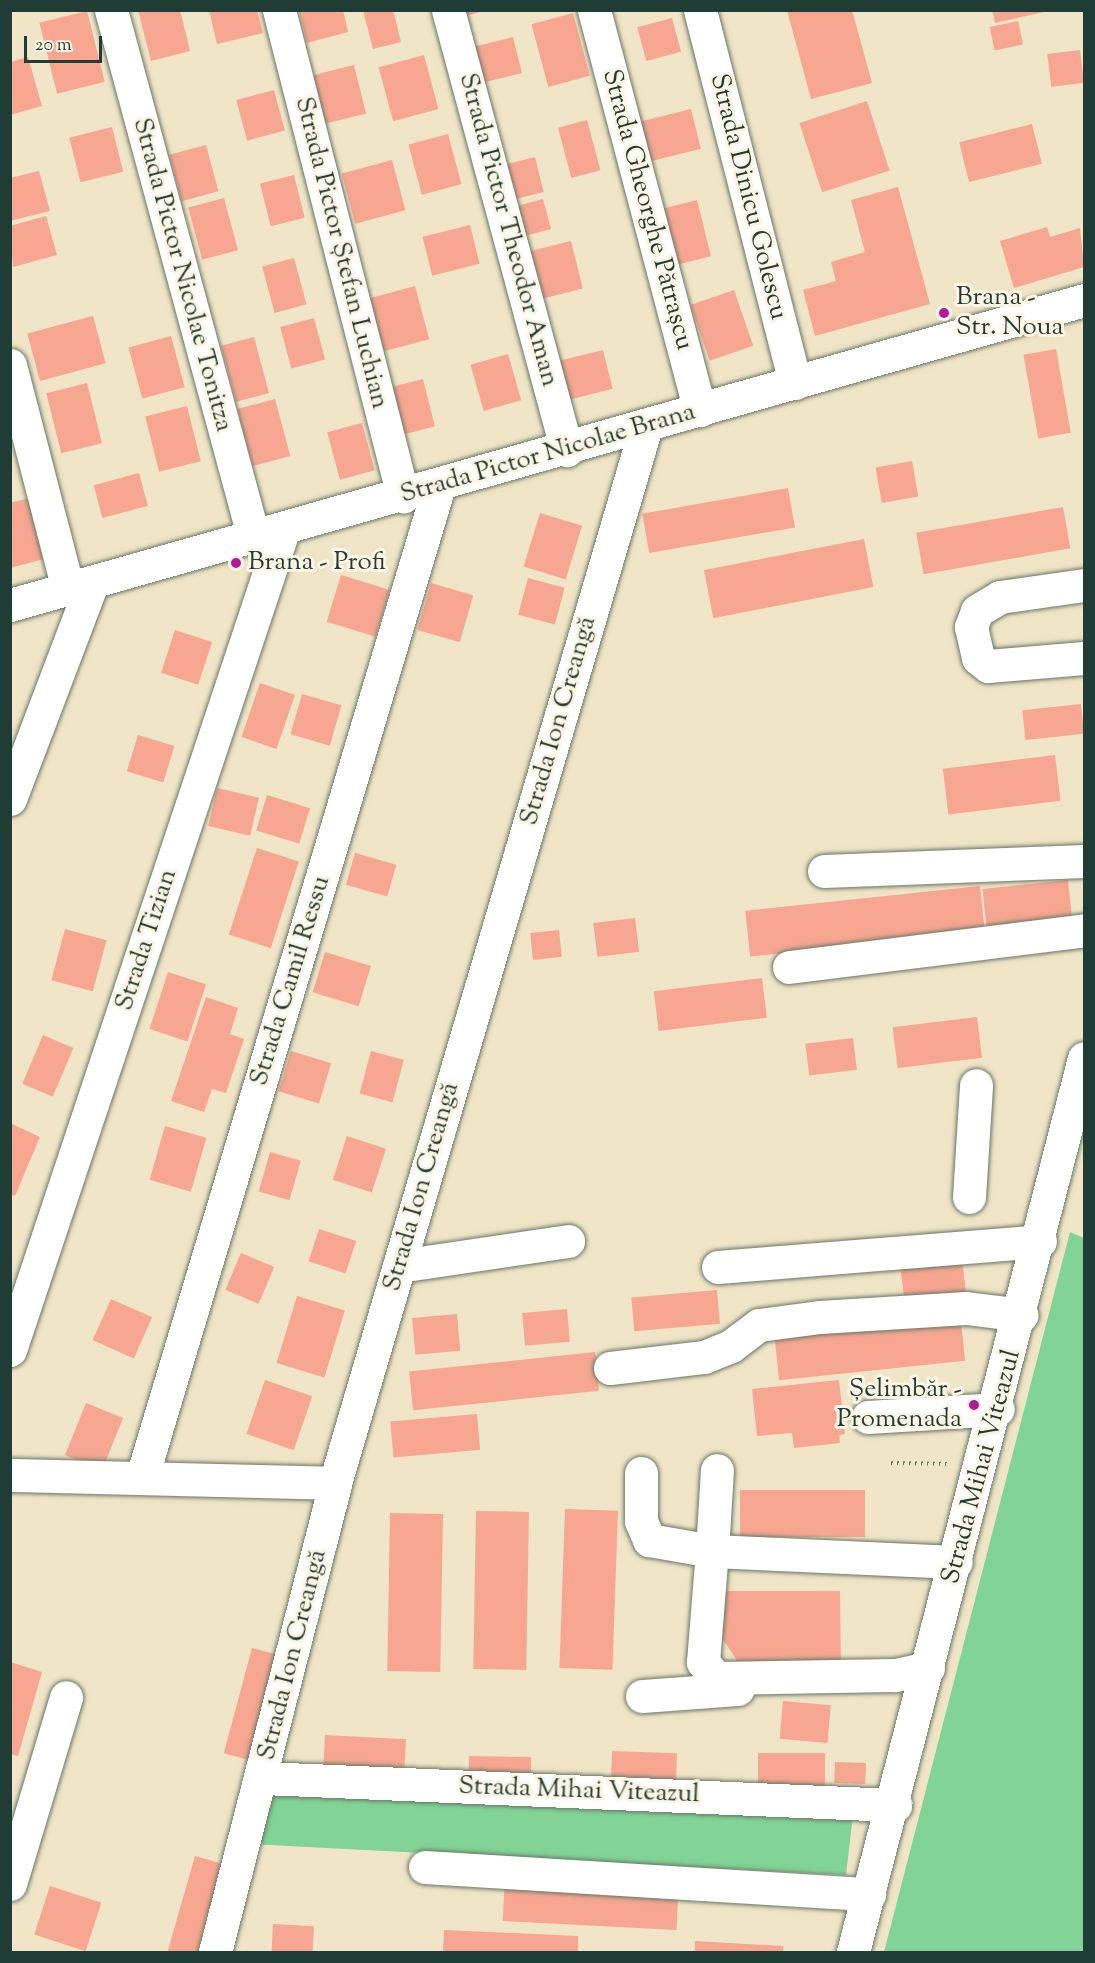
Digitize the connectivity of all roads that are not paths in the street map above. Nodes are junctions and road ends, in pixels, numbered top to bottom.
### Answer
1 (111, 10) edge
2 (279, 10) edge
3 (448, 10) edge
4 (594, 10) edge
5 (700, 10) edge
6 (1084, 300) edge
7 (10, 365) edge
8 (795, 383) junction
9 (700, 410) junction
10 (646, 426) junction
11 (567, 450) junction
12 (439, 486) junction
13 (403, 496) junction
14 (268, 535) junction
15 (1084, 585) edge
16 (80, 586) junction
17 (10, 605) edge
18 (1084, 658) edge
19 (10, 799) edge
20 (1084, 861) edge
21 (824, 871) dead end
22 (1084, 930) edge
23 (789, 967) dead end
24 (1084, 1058) edge
25 (976, 1084) dead end
26 (1081, 1094) edge
27 (969, 1197) dead end
28 (1040, 1240) junction
29 (568, 1241) dead end
30 (399, 1266) junction
31 (718, 1267) dead end
32 (1022, 1315) junction
33 (10, 1350) edge
34 (610, 1368) dead end
35 (998, 1409) junction
36 (868, 1416) dead end
37 (717, 1470) dead end
38 (641, 1473) dead end
39 (10, 1475) edge
40 (142, 1477) junction
41 (335, 1483) junction
42 (712, 1551) junction
43 (956, 1562) junction
44 (928, 1668) junction
45 (642, 1696) dead end
46 (66, 1697) dead end
47 (920, 1699) junction
48 (262, 1778) junction
49 (895, 1804) junction
50 (424, 1867) dead end
51 (10, 1884) edge
52 (869, 1894) junction
53 (215, 1953) edge
54 (853, 1953) edge

1 - 14 street, Strada Pictor Nicolae Tonitza
2 - 13 street, Strada Pictor Ștefan Luchian
3 - 11 street, Strada Pictor Theodor Aman
4 - 9 street, Strada Gheorghe Pătrașcu
5 - 8 street, Strada Dinicu Golescu
6 - 8 street, Strada Pictor Nicolae Brana
7 - 16 street
8 - 9 street, Strada Pictor Nicolae Brana
9 - 10 street, Strada Pictor Nicolae Brana
10 - 11 street, Strada Pictor Nicolae Brana
10 - 30 street, Strada Ion Creangă
11 - 12 street, Strada Pictor Nicolae Brana
12 - 13 street, Strada Pictor Nicolae Brana
12 - 40 street, Strada Camil Ressu
13 - 14 street, Strada Pictor Nicolae Brana
14 - 16 street, Strada Pictor Nicolae Brana
14 - 33 street, Strada Tizian
15 - 18 street
16 - 17 street, Strada Pictor Nicolae Brana
16 - 19 street
20 - 21 street
22 - 23 street
24 - 26 street, Strada Mihai Viteazul
25 - 27 street
26 - 28 street, Strada Mihai Viteazul
28 - 31 street
28 - 32 street, Strada Mihai Viteazul
29 - 30 street
30 - 41 street, Strada Ion Creangă
32 - 34 street
32 - 35 street, Strada Mihai Viteazul
35 - 36 street
35 - 43 street, Strada Mihai Viteazul
37 - 42 street
38 - 42 street
39 - 40 street
40 - 41 street
41 - 48 street, Strada Ion Creangă
42 - 43 street
42 - 44 street
43 - 44 street, Strada Mihai Viteazul
44 - 47 street, Strada Mihai Viteazul
45 - 47 street
46 - 51 street
47 - 49 street, Strada Mihai Viteazul
48 - 49 street, Strada Mihai Viteazul
48 - 53 street, Strada Ion Creangă
49 - 52 street, Strada Mihai Viteazul
50 - 52 street
52 - 54 street, Strada Mihai Viteazul

